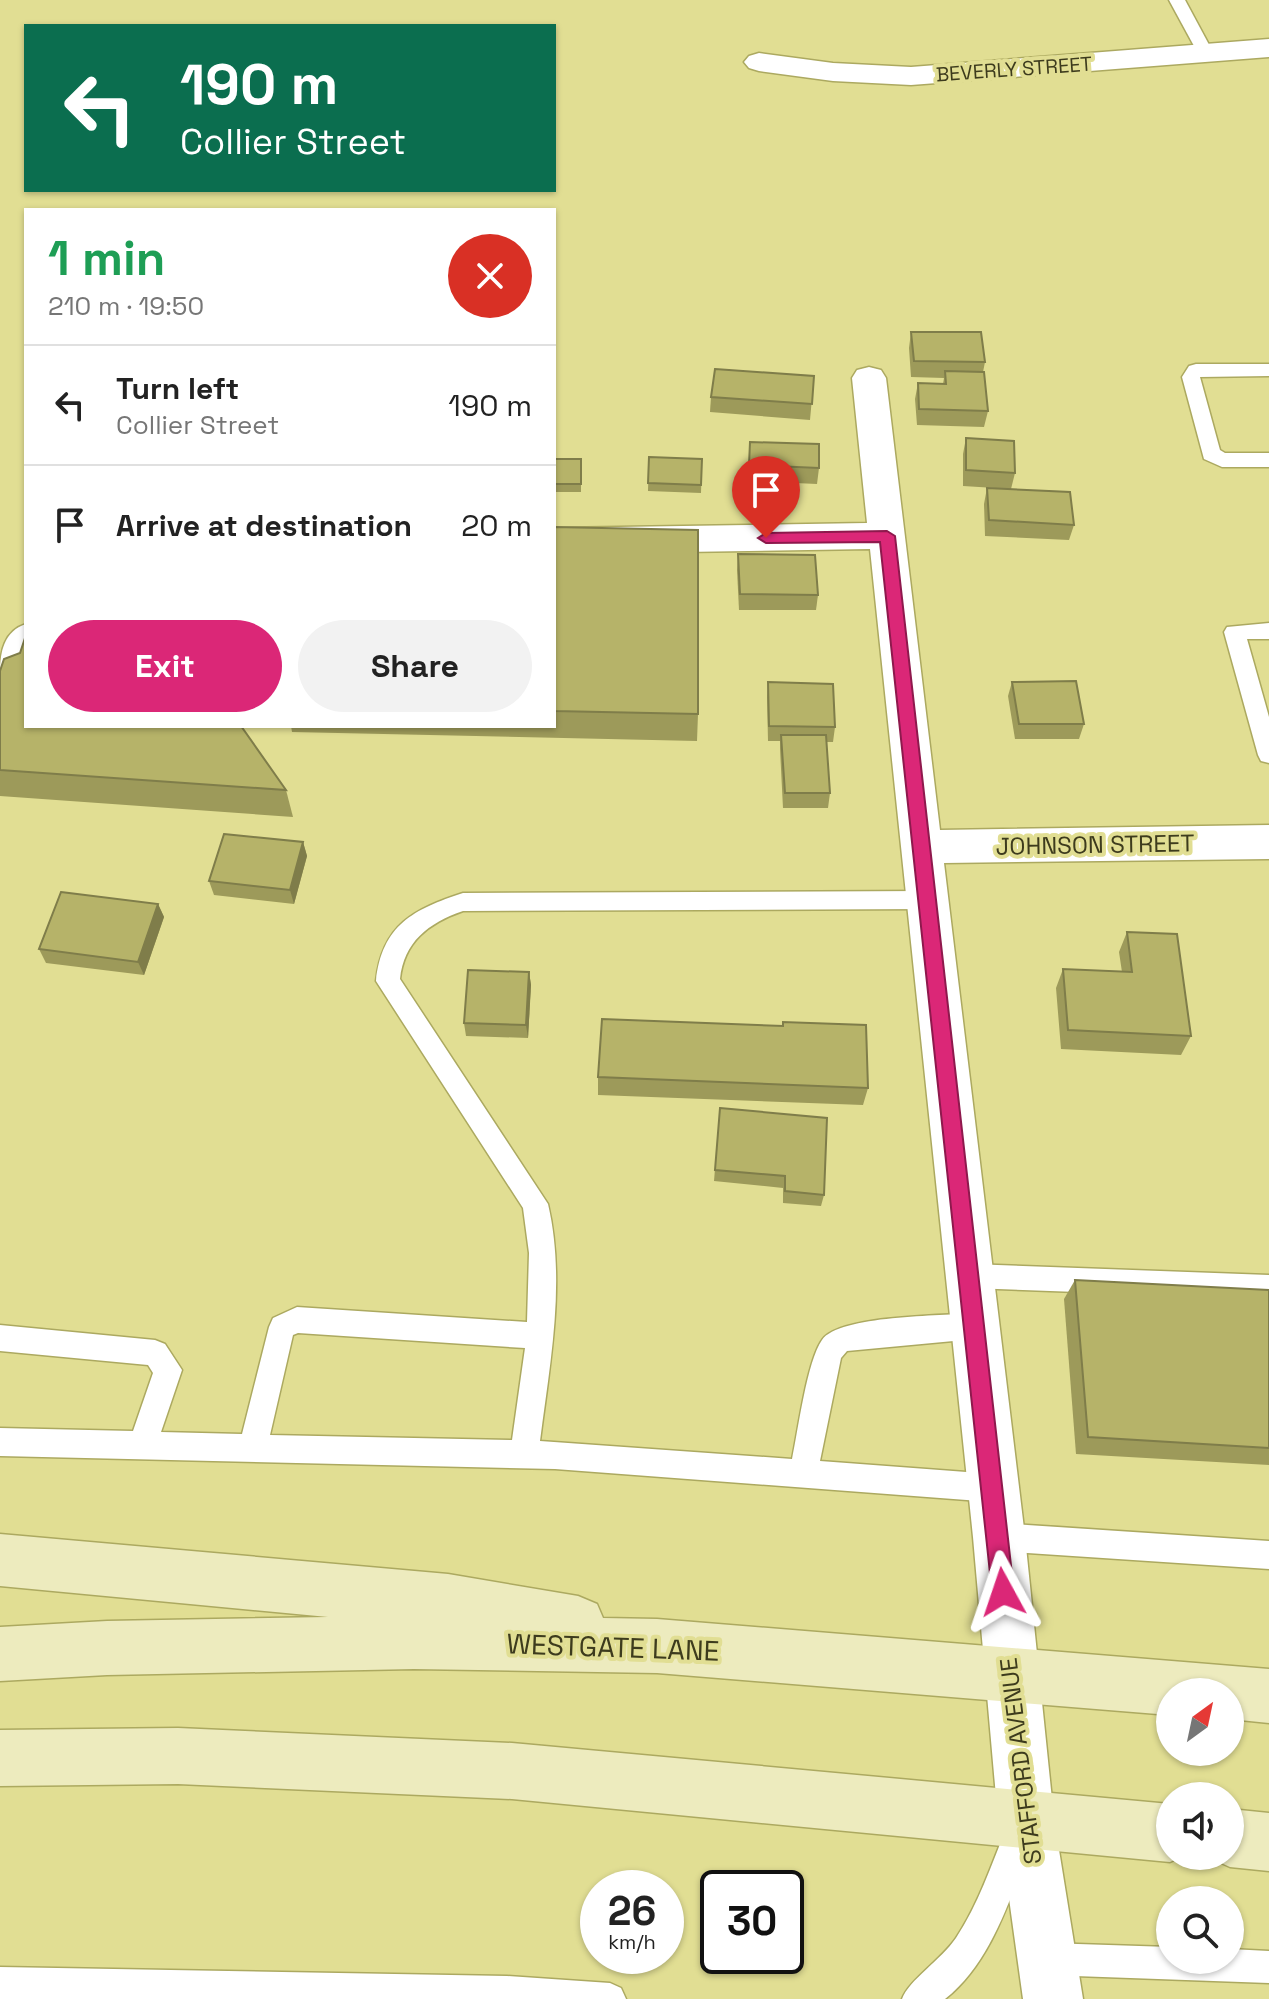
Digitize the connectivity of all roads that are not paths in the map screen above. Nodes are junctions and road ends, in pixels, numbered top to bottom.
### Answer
1 (1177, 0) edge
2 (1269, 48) edge
3 (1206, 54) junction
4 (759, 62) dead end
5 (1269, 370) edge
6 (869, 378) dead end
7 (1269, 460) edge
8 (887, 536) junction
9 (556, 541) edge
10 (1269, 631) edge
11 (24, 634) edge
12 (0, 664) edge
13 (1269, 755) edge
14 (1269, 842) edge
15 (920, 847) junction
16 (927, 900) junction
17 (970, 1276) junction
18 (1269, 1287) edge
19 (975, 1326) junction
20 (540, 1336) junction
21 (0, 1338) edge
22 (0, 1442) edge
23 (143, 1443) junction
24 (253, 1446) junction
25 (524, 1454) junction
26 (803, 1473) junction
27 (993, 1488) junction
28 (999, 1537) junction
29 (1269, 1555) edge
30 (0, 1560) edge
31 (657, 1646) junction
32 (0, 1654) edge
33 (1010, 1673) junction
34 (1156, 1686) edge
35 (1244, 1694) edge
36 (1269, 1696) edge
37 (0, 1758) edge
38 (1026, 1819) junction
39 (1156, 1832) edge
40 (1244, 1839) edge
41 (1269, 1842) edge
42 (1269, 1967) edge
43 (1050, 1979) edge
44 (0, 1983) edge
45 (134, 1992) edge
46 (610, 1999) edge
47 (918, 1999) edge

1 - 3 lane
2 - 3 street, BEVERLY STREET
3 - 4 street, BEVERLY STREET
5 - 7 lane
6 - 8 street, STAFFORD AVENUE
8 - 9 street
8 - 15 street, STAFFORD AVENUE
10 - 13 lane
11 - 12 lane
14 - 15 street, JOHNSON STREET
15 - 16 street, STAFFORD AVENUE
16 - 17 street, STAFFORD AVENUE
16 - 20 lane
17 - 18 lane
17 - 19 street, STAFFORD AVENUE
19 - 26 lane
19 - 27 street, STAFFORD AVENUE
20 - 24 lane
20 - 25 lane
21 - 23 lane
22 - 23 lane
23 - 24 lane
24 - 25 lane
25 - 26 lane
26 - 27 lane
27 - 28 street, STAFFORD AVENUE
28 - 29 lane
28 - 33 street, STAFFORD AVENUE
30 - 31 main road
31 - 32 main road, WESTGATE LANE
31 - 33 main road, WESTGATE LANE
33 - 34 main road, WESTGATE LANE
33 - 38 street, STAFFORD AVENUE
35 - 36 main road, WESTGATE LANE
37 - 38 main road
38 - 39 main road
38 - 43 street, STAFFORD AVENUE
38 - 47 lane
40 - 41 main road
42 - 43 lane
44 - 45 lane
45 - 46 lane

